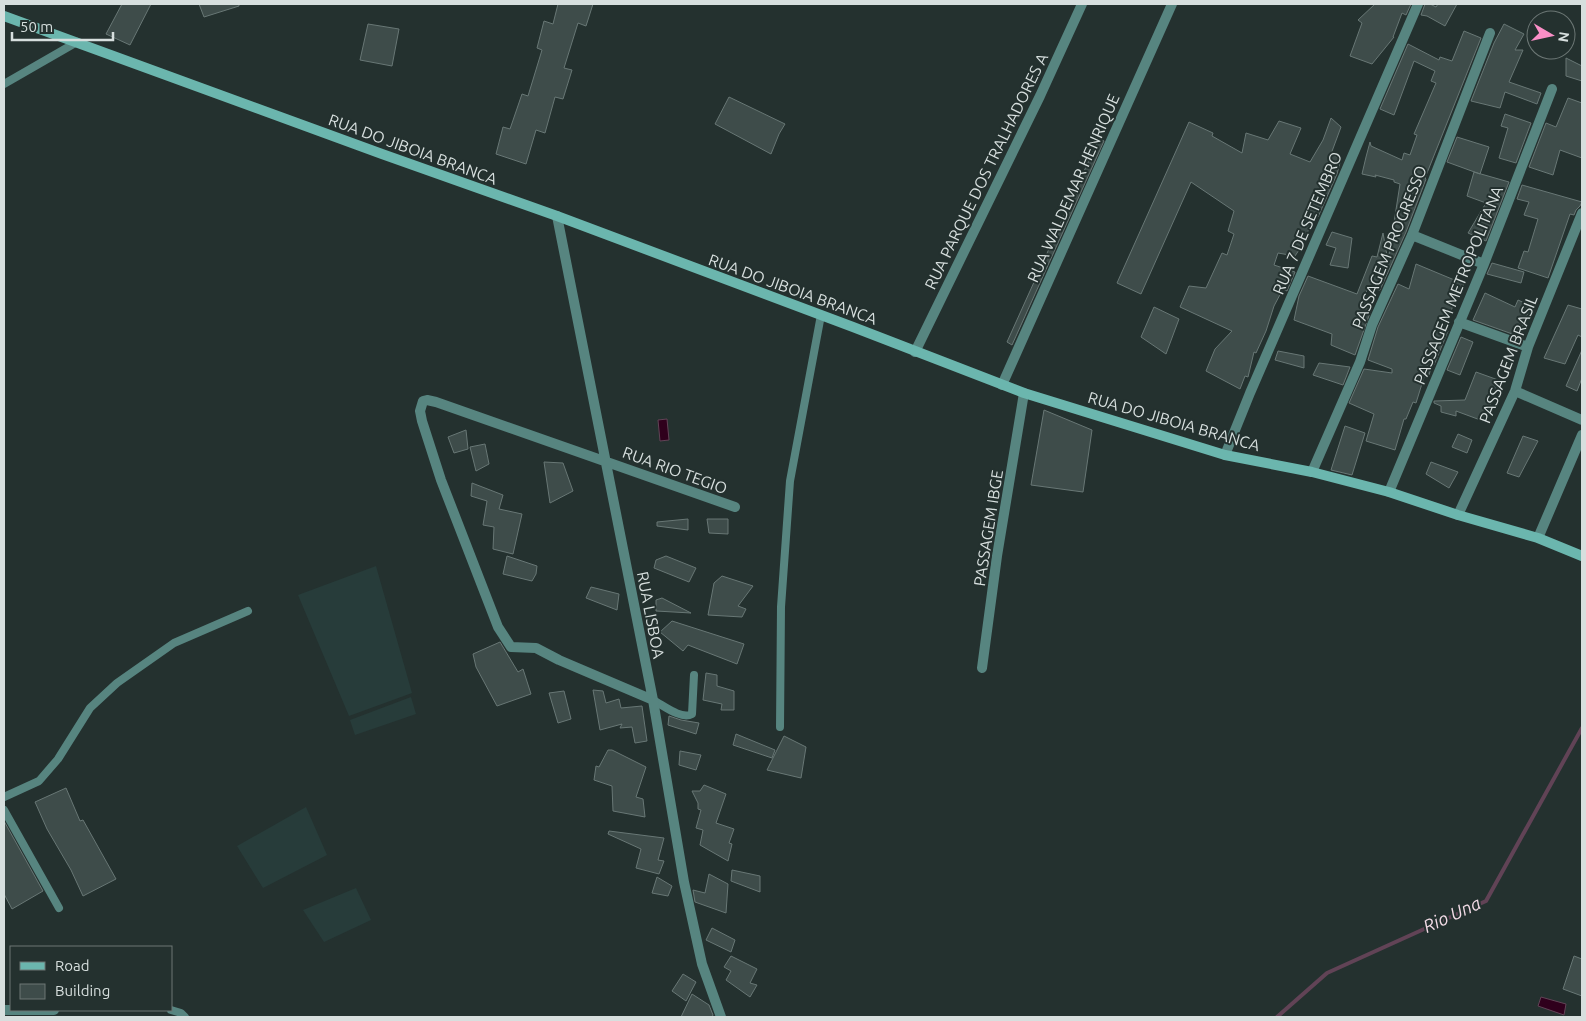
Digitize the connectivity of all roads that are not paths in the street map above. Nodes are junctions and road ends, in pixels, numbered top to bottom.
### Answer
1 (1082, 4) edge
2 (1172, 4) edge
3 (1418, 4) edge
4 (4, 16) edge
5 (1490, 33) dead end
6 (77, 42) junction
7 (4, 84) edge
8 (1552, 89) dead end
9 (1582, 213) edge
10 (557, 216) junction
11 (1412, 235) junction
12 (1484, 264) junction
13 (821, 315) junction
14 (1458, 322) junction
15 (1528, 347) junction
16 (915, 352) junction
17 (1002, 385) junction
18 (1515, 391) junction
19 (1024, 393) junction
20 (1582, 420) edge
21 (1582, 435) edge
22 (1225, 455) junction
23 (605, 461) junction
24 (1312, 472) junction
25 (1389, 492) junction
26 (735, 507) dead end
27 (1458, 515) junction
28 (1538, 538) junction
29 (1582, 556) edge
30 (248, 610) dead end
31 (982, 668) dead end
32 (694, 675) dead end
33 (653, 700) junction
34 (780, 727) dead end
35 (4, 798) edge
36 (4, 810) edge
37 (59, 908) dead end
38 (172, 1010) edge
39 (185, 1017) edge
40 (721, 1017) edge

1 - 16 street, RUA PARQUE DOS TRALHADORES A
2 - 17 street, RUA WALDEMAR HENRIQUE
3 - 22 street, RUA 7 DE SETEMBRO
4 - 6 main road, RUA DO JIBOIA BRANCA
5 - 11 street, PASSAGEM PROGRESSO
6 - 7 lane
6 - 10 main road, RUA DO JIBOIA BRANCA
8 - 12 street, PASSAGEM METROPOLITANA
9 - 15 street, PASSAGEM BRASIL
10 - 13 main road, RUA DO JIBOIA BRANCA
10 - 23 street, RUA LISBOA
11 - 12 street
11 - 24 street, PASSAGEM PROGRESSO
12 - 14 street, PASSAGEM METROPOLITANA
13 - 16 main road, RUA DO JIBOIA BRANCA
13 - 34 lane
14 - 15 street
14 - 25 street, PASSAGEM METROPOLITANA
15 - 18 street, PASSAGEM BRASIL
16 - 17 main road, RUA DO JIBOIA BRANCA
17 - 19 main road, RUA DO JIBOIA BRANCA
18 - 20 street
18 - 27 street, PASSAGEM BRASIL
19 - 22 main road, RUA DO JIBOIA BRANCA
19 - 31 street, PASSAGEM IBGE
21 - 28 street
22 - 24 main road, RUA DO JIBOIA BRANCA
23 - 26 street, RUA RIO TEGIO
23 - 33 street, RUA LISBOA
23 - 33 street, RUA RIO TEGIO
24 - 25 main road, RUA DO JIBOIA BRANCA
25 - 27 main road, RUA DO JIBOIA BRANCA
27 - 28 main road, RUA DO JIBOIA BRANCA
28 - 29 main road, RUA DO JIBOIA BRANCA
30 - 35 lane
32 - 33 lane
33 - 40 street, RUA LISBOA
36 - 37 lane
38 - 39 lane

